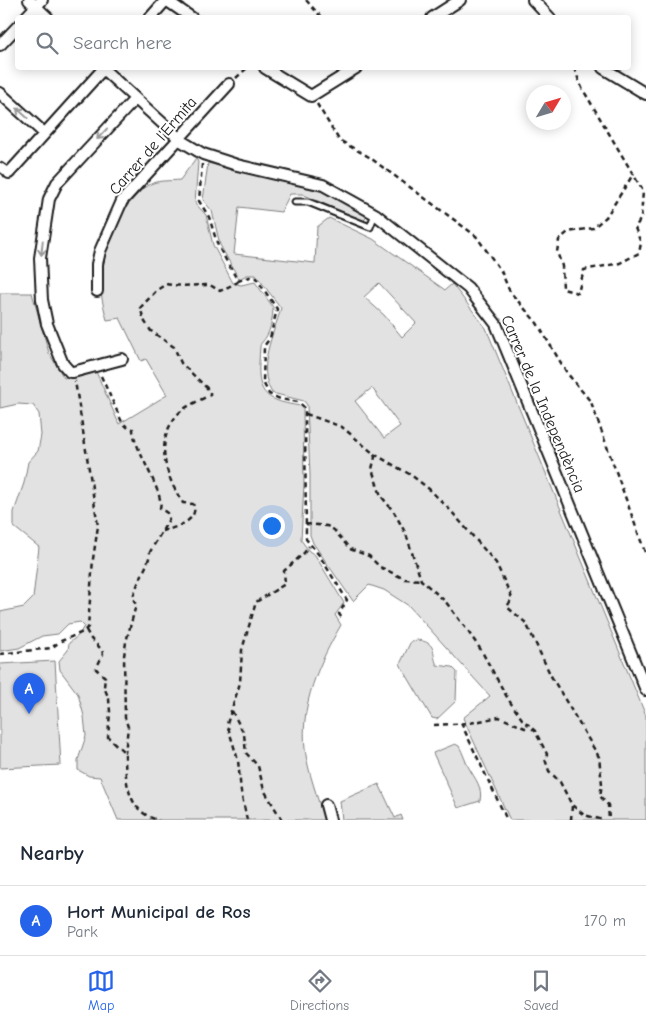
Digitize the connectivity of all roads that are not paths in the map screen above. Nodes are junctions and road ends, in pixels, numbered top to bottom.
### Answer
1 (166, 0) edge
2 (460, 0) edge
3 (536, 1) edge
4 (36, 2) edge
5 (27, 15) edge
6 (46, 15) edge
7 (153, 15) edge
8 (188, 15) edge
9 (437, 15) edge
10 (548, 15) edge
11 (15, 29) edge
12 (0, 45) edge
13 (101, 70) edge
14 (105, 70) edge
15 (268, 70) edge
16 (353, 70) edge
17 (606, 70) edge
18 (229, 84) road end
19 (0, 92) edge
20 (646, 94) edge
21 (135, 99) junction
22 (44, 133) junction
23 (179, 138) junction
24 (4, 170) edge
25 (296, 202) dead end
26 (375, 214) junction
27 (97, 291) dead end
28 (122, 358) dead end
29 (646, 690) edge
30 (326, 805) dead end
31 (330, 820) edge

1 - 7 street
1 - 8 street
2 - 9 street
3 - 10 street
4 - 5 street
4 - 6 street
11 - 12 street
13 - 22 street
14 - 21 street, Carrer de la Independència
15 - 16 street
17 - 20 street
18 - 23 street, Carrer de l'Ermita
22 -> 19 street
21 - 23 street, Carrer de la Independència
21 -> 28 street
22 - 24 street
23 - 26 street, Carrer de la Independència
23 - 27 street, Carrer de l'Ermita
25 - 26 lane
26 - 29 street, Carrer de la Independència
30 - 31 street

